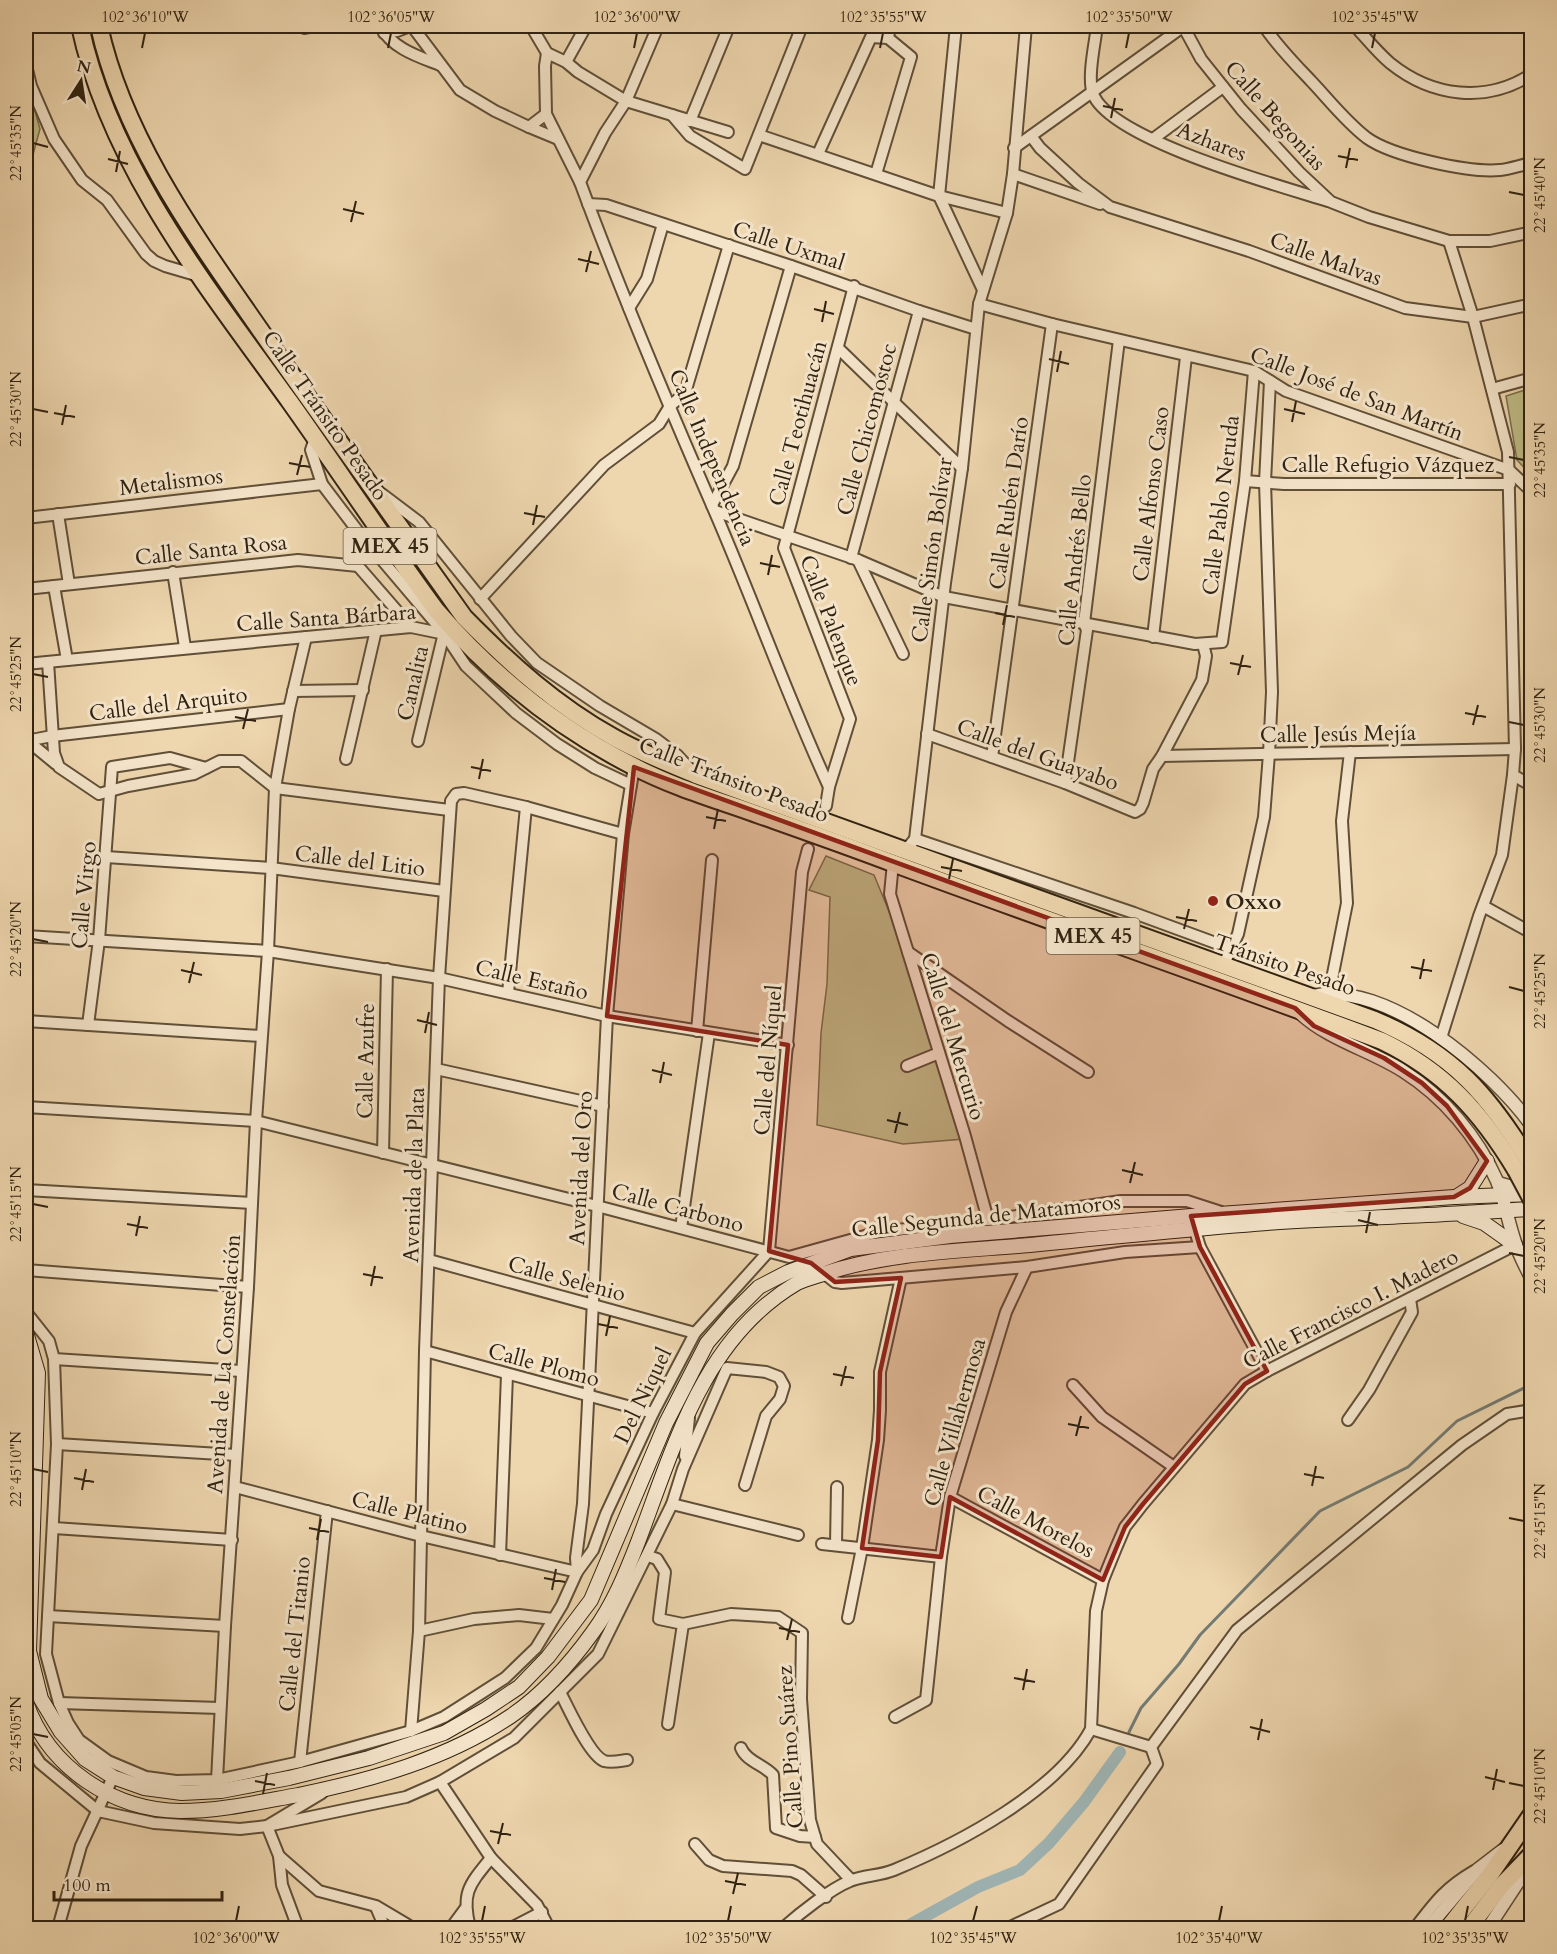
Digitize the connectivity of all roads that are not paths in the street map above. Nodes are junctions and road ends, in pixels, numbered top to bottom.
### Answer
1 (80, 26) edge
2 (99, 26) edge
3 (299, 26) edge
4 (315, 26) edge
5 (411, 26) edge
6 (531, 26) edge
7 (586, 26) edge
8 (658, 26) edge
9 (729, 26) edge
10 (802, 26) edge
11 (890, 26) edge
12 (956, 26) edge
13 (1026, 26) edge
14 (1097, 26) edge
15 (1184, 26) edge
16 (1264, 26) edge
17 (1355, 26) edge
18 (382, 29) edge
19 (888, 38) junction
20 (547, 53) junction
21 (566, 62) junction
22 (26, 65) edge
23 (441, 65) junction
24 (1532, 74) edge
25 (1223, 87) junction
26 (1093, 93) junction
27 (626, 101) junction
28 (546, 114) junction
29 (672, 115) junction
30 (690, 121) junction
31 (529, 127) junction
32 (728, 132) dead end
33 (759, 135) junction
34 (1031, 136) junction
35 (1154, 139) junction
36 (558, 140) junction
37 (1014, 148) junction
38 (818, 154) junction
39 (1532, 163) edge
40 (876, 174) junction
41 (1012, 174) junction
42 (580, 182) junction
43 (939, 196) junction
44 (1331, 202) junction
45 (588, 204) junction
46 (1110, 207) junction
47 (1007, 213) junction
48 (663, 224) junction
49 (1532, 232) edge
50 (1449, 241) junction
51 (729, 245) junction
52 (791, 266) junction
53 (199, 276) junction
54 (854, 286) junction
55 (983, 290) junction
56 (979, 304) junction
57 (1532, 304) edge
58 (629, 308) junction
59 (919, 311) junction
60 (1473, 317) junction
61 (1052, 324) junction
62 (976, 329) junction
63 (1119, 340) junction
64 (838, 348) junction
65 (1186, 357) junction
66 (1254, 371) junction
67 (1532, 378) edge
68 (1270, 381) junction
69 (1492, 389) junction
70 (893, 400) junction
71 (670, 406) junction
72 (315, 438) junction
73 (1509, 462) junction
74 (962, 468) junction
75 (1245, 481) junction
76 (1265, 482) junction
77 (322, 483) junction
78 (369, 484) junction
79 (1510, 484) junction
80 (1530, 491) edge
81 (713, 508) junction
82 (58, 514) junction
83 (26, 518) edge
84 (360, 534) junction
85 (787, 534) junction
86 (854, 559) junction
87 (358, 566) junction
88 (173, 572) junction
89 (69, 584) junction
90 (54, 586) junction
91 (26, 589) edge
92 (944, 597) junction
93 (480, 598) junction
94 (1013, 609) junction
95 (1084, 623) junction
96 (411, 627) junction
97 (376, 630) junction
98 (444, 633) junction
99 (1153, 636) junction
100 (306, 637) junction
101 (1203, 644) junction
102 (466, 645) junction
103 (185, 647) junction
104 (903, 654) dead end
105 (67, 660) junction
106 (48, 662) junction
107 (26, 664) edge
108 (363, 690) junction
109 (293, 691) junction
110 (289, 709) junction
111 (927, 734) junction
112 (52, 736) junction
113 (26, 741) edge
114 (418, 741) dead end
115 (1515, 749) junction
116 (1350, 752) junction
117 (1269, 754) junction
118 (1162, 756) junction
119 (992, 757) junction
120 (346, 759) dead end
121 (59, 767) junction
122 (634, 767) junction
123 (206, 768) junction
124 (696, 775) junction
125 (1513, 775) junction
126 (1065, 783) junction
127 (631, 785) junction
128 (1532, 786) edge
129 (829, 787) junction
130 (275, 788) junction
131 (110, 791) junction
132 (826, 806) dead end
133 (526, 807) junction
134 (449, 810) junction
135 (623, 834) junction
136 (910, 845) junction
137 (808, 849) dead end
138 (106, 857) junction
139 (712, 860) dead end
140 (892, 863) junction
141 (271, 868) junction
142 (444, 891) junction
143 (1483, 906) junction
144 (1532, 933) edge
145 (26, 936) edge
146 (99, 940) junction
147 (1232, 949) junction
148 (268, 951) junction
149 (908, 952) junction
150 (1223, 966) junction
151 (387, 969) junction
152 (439, 978) junction
153 (508, 993) junction
154 (1329, 994) junction
155 (1309, 997) junction
156 (1295, 1008) junction
157 (607, 1016) junction
158 (26, 1021) edge
159 (88, 1025) junction
160 (697, 1031) junction
161 (709, 1033) junction
162 (261, 1036) junction
163 (1441, 1038) junction
164 (788, 1045) junction
165 (939, 1053) junction
166 (907, 1066) dead end
167 (436, 1070) junction
168 (1088, 1071) dead end
169 (603, 1106) junction
170 (26, 1107) edge
171 (256, 1121) junction
172 (1532, 1126) edge
173 (383, 1153) junction
174 (1487, 1161) junction
175 (432, 1164) junction
176 (1526, 1171) edge
177 (1500, 1189) junction
178 (26, 1190) edge
179 (1454, 1197) junction
180 (1529, 1202) edge
181 (252, 1203) junction
182 (597, 1206) junction
183 (1508, 1210) junction
184 (1225, 1214) junction
185 (1455, 1214) junction
186 (1191, 1215) junction
187 (988, 1220) junction
188 (681, 1228) junction
189 (1194, 1230) junction
190 (1515, 1245) junction
191 (1200, 1247) junction
192 (769, 1251) junction
193 (789, 1257) junction
194 (429, 1260) junction
195 (811, 1263) junction
196 (1027, 1267) junction
197 (26, 1270) edge
198 (824, 1274) junction
199 (902, 1278) junction
200 (1532, 1280) edge
201 (248, 1287) junction
202 (1410, 1299) junction
203 (593, 1305) junction
204 (26, 1312) edge
205 (26, 1332) edge
206 (695, 1333) junction
207 (424, 1352) junction
208 (54, 1359) junction
209 (241, 1371) junction
210 (1267, 1371) junction
211 (507, 1375) junction
212 (1073, 1385) dead end
213 (588, 1396) junction
214 (691, 1405) junction
215 (1532, 1410) edge
216 (653, 1413) junction
217 (1348, 1420) dead end
218 (57, 1444) junction
219 (236, 1455) junction
220 (1174, 1467) junction
221 (683, 1469) junction
222 (745, 1485) dead end
223 (235, 1487) junction
224 (837, 1487) dead end
225 (950, 1497) junction
226 (672, 1504) junction
227 (327, 1511) junction
228 (54, 1528) junction
229 (798, 1535) dead end
230 (421, 1536) junction
231 (232, 1540) junction
232 (822, 1544) dead end
233 (836, 1545) junction
234 (862, 1548) junction
235 (500, 1555) junction
236 (648, 1556) junction
237 (941, 1557) junction
238 (577, 1572) junction
239 (1103, 1580) junction
240 (48, 1616) junction
241 (848, 1618) dead end
242 (553, 1619) junction
243 (683, 1624) junction
244 (225, 1626) junction
245 (419, 1631) junction
246 (560, 1692) junction
247 (26, 1702) edge
248 (58, 1704) junction
249 (220, 1707) junction
250 (895, 1717) dead end
251 (668, 1724) dead end
252 (1091, 1729) junction
253 (411, 1731) junction
254 (26, 1742) edge
255 (1151, 1747) junction
256 (741, 1748) dead end
257 (627, 1760) dead end
258 (300, 1761) junction
259 (113, 1777) junction
260 (217, 1780) junction
261 (440, 1782) junction
262 (330, 1788) junction
263 (106, 1794) junction
264 (98, 1811) junction
265 (1532, 1814) edge
266 (267, 1826) junction
267 (815, 1838) junction
268 (695, 1844) dead end
269 (1508, 1846) junction
270 (1532, 1854) edge
271 (279, 1856) junction
272 (491, 1858) junction
273 (1532, 1861) edge
274 (1477, 1870) junction
275 (851, 1880) junction
276 (826, 1896) junction
277 (376, 1906) junction
278 (465, 1909) junction
279 (542, 1912) junction
280 (411, 1928) edge
281 (58, 1929) edge
282 (298, 1929) edge
283 (385, 1929) edge
284 (451, 1929) edge
285 (470, 1929) edge
286 (504, 1929) edge
287 (549, 1929) edge
288 (783, 1929) edge
289 (1008, 1929) edge
290 (1415, 1929) edge
291 (1428, 1929) edge
292 (1448, 1929) edge
293 (1469, 1929) edge
294 (1488, 1929) edge

1 - 53 main road, Calle Tránsito Pesado / MEX 45
2 - 78 main road, Calle Tránsito Pesado / MEX 45
3 - 4 street
5 - 18 street
5 - 23 street
6 - 20 street
7 - 21 street
8 - 27 street
9 - 30 street
10 - 33 street
11 - 19 street
12 - 43 street
13 - 37 street
14 - 26 street
15 - 25 street, Calle Begonias
15 - 26 street
16 - 39 street
17 - 24 street
18 - 23 street
19 - 38 street
19 - 40 street
20 - 21 street
20 - 28 street
21 - 27 street
22 - 53 street
23 - 31 street
25 - 35 street
25 - 44 street, Calle Begonias
26 - 34 street
26 - 35 street, Azhares
27 - 29 street
27 - 42 street
28 - 31 street
28 - 36 street, Calle Independencia
29 - 30 street
29 - 33 street
30 - 32 street
31 - 36 street
33 - 38 street
34 - 37 street
34 - 46 street, Calle Malvas
35 - 44 street, Azhares
36 - 42 street, Calle Independencia
37 - 41 street
38 - 40 street
40 - 43 street
41 - 46 street, Calle Malvas
41 - 47 street
42 - 45 street, Calle Independencia
43 - 47 street
43 - 55 street
44 - 50 street, Calle Begonias
45 - 48 street, Calle Uxmal
45 - 58 street, Calle Independencia
46 - 60 street, Calle Malvas
47 - 55 street, Calle Simón Bolívar
48 - 51 street, Calle Uxmal
48 - 58 street
49 - 50 street, Calle Begonias
50 - 60 street
51 - 52 street, Calle Uxmal
51 - 71 street
52 - 54 street, Calle Uxmal
52 - 81 street
53 - 72 main road, Calle Tránsito Pesado / MEX 45
54 - 59 street, Calle Uxmal
54 - 64 street, Calle Teotihuacán
55 - 56 street, Calle Simón Bolívar
56 - 61 street, Calle José de San Martín
56 - 62 street, Calle Simón Bolívar
57 - 60 street, Calle Malvas
58 - 71 street, Calle Independencia
59 - 62 street, Calle Uxmal
59 - 70 street, Calle Chicomostoc
60 - 69 street
61 - 63 street, Calle José de San Martín
61 - 94 street, Calle Rubén Darío
62 - 74 street, Calle Simón Bolívar
63 - 65 street, Calle José de San Martín
63 - 95 street, Calle Andrés Bello
64 - 70 street
64 - 85 street, Calle Teotihuacán
65 - 66 street, Calle José de San Martín
65 - 99 street, Calle Alfonso Caso
66 - 68 street, Calle José de San Martín
66 - 75 street, Calle Pablo Neruda
67 - 69 street
68 - 73 street, Calle José de San Martín
68 - 76 street
69 - 73 street
70 - 74 street
70 - 86 street, Calle Chicomostoc
71 - 81 street, Calle Independencia
71 - 93 street
72 - 77 street
72 - 102 main road, Calle Tránsito Pesado / MEX 45
73 - 79 street
73 - 80 street
74 - 92 street, Calle Simón Bolívar
75 - 76 street, Calle Refugio Vázquez
75 - 101 street, Calle Pablo Neruda
76 - 79 street, Calle Refugio Vázquez
76 - 117 street
77 - 82 street, Metalismos
77 - 84 street
78 - 93 street
78 - 124 main road, Calle Tránsito Pesado / MEX 45
79 - 115 street
81 - 85 street
81 - 129 street, Calle Independencia
82 - 83 street, Metalismos
82 - 89 street
84 - 87 street
84 - 98 street
85 - 86 street
85 - 129 street, Calle Palenque
86 - 92 street
86 - 104 street
87 - 88 street, Calle Santa Rosa
87 - 96 street
88 - 89 street, Calle Santa Rosa
88 - 103 street
89 - 90 street, Calle Santa Rosa
90 - 91 street, Calle Santa Rosa
90 - 105 street
92 - 94 street
92 - 111 street, Calle Simón Bolívar
93 - 124 street
94 - 95 street
94 - 119 street, Calle Rubén Darío
95 - 99 street
95 - 126 street, Calle Andrés Bello
96 - 97 street, Calle Santa Bárbara
96 - 98 street, Calle Santa Bárbara
97 - 100 street, Calle Santa Bárbara
97 - 108 street
98 - 102 street, Calle Santa Bárbara
98 - 114 street, Canalita
98 - 127 street
99 - 101 street
100 - 103 street, Calle Santa Bárbara
100 - 109 street, Avenida de La Constelación
101 - 118 street
102 - 122 main road, Calle Tránsito Pesado / MEX 45
103 - 105 street, Calle Santa Bárbara
105 - 106 street, Calle Santa Bárbara
106 - 107 street, Calle Santa Bárbara
106 - 112 street
108 - 109 street
108 - 120 street
109 - 110 street, Avenida de La Constelación
110 - 112 street, Calle del Arquito
110 - 130 street, Avenida de La Constelación
111 - 119 street, Calle del Guayabo
111 - 136 street, Calle Simón Bolívar
112 - 113 street, Calle del Arquito
112 - 121 street
113 - 121 street
115 - 116 street, Calle Jesús Mejía
115 - 125 street
116 - 117 street, Calle Jesús Mejía
116 - 154 street
117 - 118 street, Calle Jesús Mejía
117 - 147 street
118 - 126 street, Calle del Guayabo
119 - 126 street, Calle del Guayabo
121 - 131 street
122 - 127 street, Avenida del Oro
122 - 140 main road, Calle Tránsito Pesado / MEX 45
123 - 130 street
123 - 131 street
123 - 131 street, Calle Virgo
124 - 136 main road, Calle Tránsito Pesado / MEX 45
125 - 128 street
125 - 143 street
127 - 135 street, Avenida del Oro
129 - 132 street
130 - 134 street
130 - 141 street, Avenida de La Constelación
131 - 138 street, Calle Virgo
133 - 134 street
133 - 135 street
133 - 153 street
134 - 142 street, Avenida de la Plata
135 - 157 street, Avenida del Oro
136 - 147 street
136 - 150 main road, Tránsito Pesado / MEX 45
137 - 164 street, Calle del Níquel
138 - 141 street, Calle del Litio
138 - 146 street, Calle Virgo
139 - 160 street
140 - 149 street, Calle del Mercurio
140 - 156 main road, Tránsito Pesado / MEX 45
141 - 142 street, Calle del Litio
141 - 148 street, Avenida de La Constelación
142 - 152 street, Avenida de la Plata
143 - 144 street
143 - 163 street
145 - 146 street, Calle Estaño
146 - 148 street, Calle Estaño
146 - 159 street, Calle Virgo
147 - 150 street
148 - 151 street, Calle Estaño
148 - 162 street, Avenida de La Constelación
149 - 165 street, Calle del Mercurio
149 - 168 street
150 - 155 main road, Tránsito Pesado / MEX 45
151 - 152 street, Calle Estaño
151 - 173 street, Calle Azufre
152 - 153 street, Calle Estaño
152 - 167 street, Avenida de la Plata
153 - 157 street, Calle Estaño
154 - 155 street
154 - 163 street
155 - 176 main road, Tránsito Pesado / MEX 45
156 - 174 street
156 - 176 main road, Tránsito Pesado / MEX 45
157 - 160 street, Calle Estaño
157 - 169 street, Avenida del Oro
158 - 159 street
159 - 162 street
160 - 161 street, Calle Estaño
161 - 164 street, Calle Estaño
161 - 188 street
162 - 171 street, Avenida de La Constelación
163 - 172 street
164 - 192 street, Calle del Níquel
165 - 166 street
165 - 187 street, Calle del Mercurio
167 - 169 street
167 - 175 street, Avenida de la Plata
169 - 182 street, Avenida del Oro
170 - 171 street, Calle Carbono
171 - 173 street, Calle Carbono
171 - 181 street, Avenida de La Constelación
173 - 175 street, Calle Carbono
174 - 177 street
174 - 179 main road
175 - 182 street, Calle Carbono
175 - 194 street, Avenida de la Plata
176 - 177 street
176 - 180 main road, MEX 45, bridge
177 - 179 main road, Calle Segunda de Matamoros
177 - 180 main road, Calle Segunda de Matamoros
177 - 183 street
178 - 181 street
179 - 184 main road, Calle Segunda de Matamoros
180 - 183 main road, Calle Segunda de Matamoros
181 - 201 street, Avenida de La Constelación
182 - 188 street, Calle Carbono
182 - 203 street, Avenida del Oro
183 - 185 main road, Calle Segunda de Matamoros
183 - 190 street
184 - 186 main road, Calle Segunda de Matamoros
184 - 187 street
185 - 189 main road, Calle Segunda de Matamoros
185 - 190 main road
186 - 189 street
186 - 195 main road, Calle Segunda de Matamoros
187 - 193 street
188 - 192 street, Calle Carbono
189 - 191 street
189 - 198 main road, Calle Segunda de Matamoros
190 - 200 street
190 - 202 street, Calle Francisco I. Madero
191 - 196 street
191 - 210 street
192 - 193 street, Calle Carbono
192 - 206 street, Del Niquel
193 - 195 street, Calle Carbono
194 - 203 street, Calle Selenio
194 - 207 street, Avenida de la Plata
195 - 198 street
195 - 259 main road, Calle Segunda de Matamoros
196 - 199 street
196 - 225 street, Calle Villahermosa
197 - 201 street
198 - 199 street
198 - 214 main road, Calle Segunda de Matamoros
199 - 234 street
201 - 209 street, Avenida de La Constelación
202 - 210 street, Calle Francisco I. Madero
202 - 217 street
203 - 206 street, Calle Selenio
203 - 213 street, Avenida del Oro
204 - 208 street
205 - 259 main road, Calle Segunda de Matamoros
206 - 216 street, Del Niquel
207 - 211 street, Calle Plomo
207 - 230 street, Avenida de la Plata
208 - 209 street
208 - 218 street, Del Niquel
209 - 219 street, Avenida de La Constelación
210 - 220 street, Calle Francisco I. Madero
211 - 213 street, Calle Plomo
211 - 235 street
212 - 220 street
213 - 216 street, Calle Plomo
213 - 238 street, Avenida del Oro
214 - 221 street
214 - 262 main road, Calle Segunda de Matamoros
215 - 255 street
216 - 238 street, Del Niquel
218 - 219 street
218 - 228 street, Del Niquel
219 - 223 street, Avenida de La Constelación
220 - 239 street, Calle Francisco I. Madero
221 - 222 street
221 - 226 street
223 - 227 street, Calle Platino
223 - 231 street, Avenida de La Constelación
224 - 233 street
225 - 237 street, Calle Villahermosa
225 - 239 street, Calle Morelos
226 - 229 street
226 - 236 street
227 - 230 street, Calle Platino
227 - 258 street, Calle del Titanio
228 - 231 street
228 - 240 street, Del Niquel
230 - 235 street, Calle Platino
230 - 245 street, Avenida de la Plata
231 - 244 street, Avenida de La Constelación
232 - 233 street
233 - 234 street
234 - 237 street
234 - 241 street
235 - 238 street, Calle Platino
236 - 243 street
236 - 246 street
237 - 250 street, Calle Villahermosa
238 - 242 street, Del Niquel
239 - 252 street, Calle Francisco I. Madero
240 - 244 street
240 - 248 street, Del Niquel
242 - 245 street
242 - 253 street, Del Niquel
243 - 251 street
243 - 267 street, Calle Pino Suárez
244 - 249 street, Avenida de La Constelación
245 - 253 street, Avenida de la Plata
246 - 257 street
246 - 261 street
247 - 263 main road, Calle Segunda de Matamoros
248 - 249 street
248 - 260 street, Del Niquel
249 - 260 street, Avenida de La Constelación
252 - 255 street
252 - 275 street
253 - 258 street, Del Niquel
254 - 264 street
255 - 289 street
256 - 267 street
258 - 260 street, Del Niquel
259 - 263 street
261 - 266 street
261 - 272 street
262 - 263 main road, Calle Segunda de Matamoros
262 - 266 street
263 - 264 street
264 - 266 street
264 - 281 street
265 - 269 main road
266 - 271 street
267 - 275 street, Calle Pino Suárez
268 - 276 street
269 - 274 street
269 - 292 main road
270 - 293 main road
271 - 277 street
271 - 282 street
272 - 278 street
272 - 279 street
273 - 294 street
274 - 290 street
274 - 291 street
275 - 276 street
276 - 288 street
277 - 280 street
277 - 283 street
278 - 284 street
278 - 285 street
279 - 286 street
279 - 287 street

